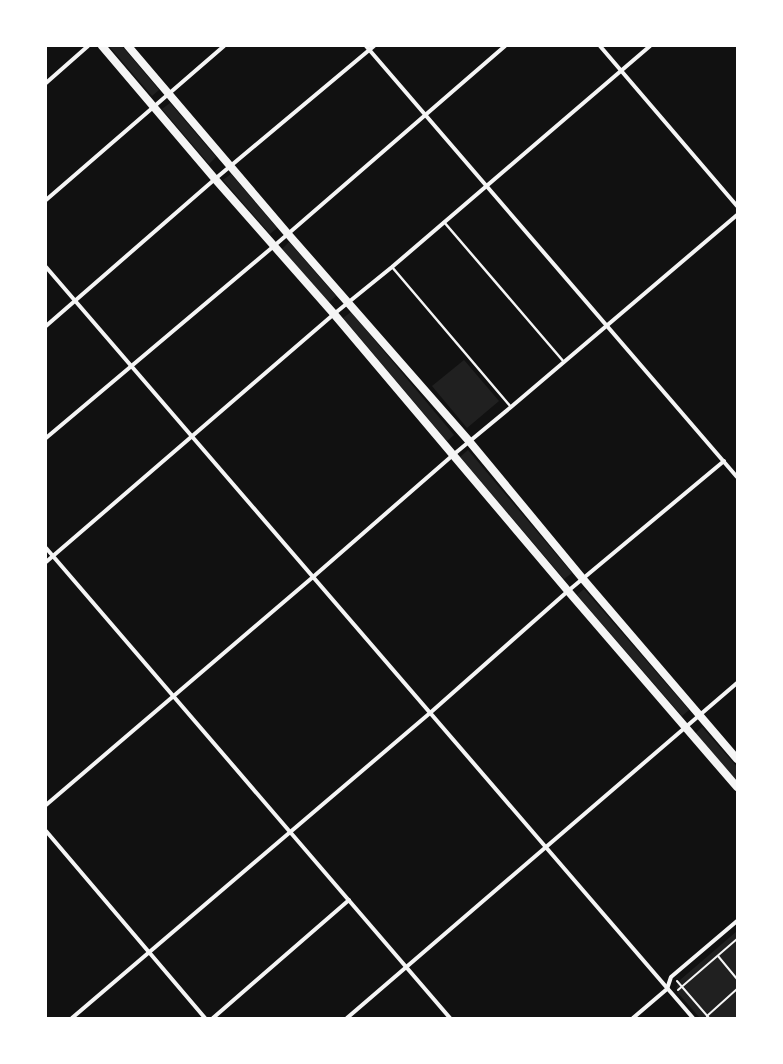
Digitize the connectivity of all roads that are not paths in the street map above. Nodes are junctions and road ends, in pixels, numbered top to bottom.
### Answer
1 (88, 46) edge
2 (102, 46) edge
3 (128, 46) edge
4 (224, 46) edge
5 (374, 46) edge
6 (505, 46) edge
7 (600, 46) edge
8 (650, 46) edge
9 (368, 48) edge
10 (621, 71) junction
11 (46, 83) edge
12 (168, 94) junction
13 (153, 107) junction
14 (425, 114) junction
15 (230, 166) junction
16 (215, 179) junction
17 (487, 186) junction
18 (46, 200) edge
19 (737, 206) edge
20 (737, 215) edge
21 (444, 222) junction
22 (288, 234) junction
23 (274, 246) junction
24 (46, 267) edge
25 (392, 267) junction
26 (75, 301) junction
27 (348, 302) junction
28 (334, 314) junction
29 (46, 326) edge
30 (607, 326) junction
31 (564, 363) junction
32 (131, 366) junction
33 (511, 407) junction
34 (193, 437) junction
35 (46, 438) edge
36 (468, 441) junction
37 (453, 455) junction
38 (724, 462) junction
39 (737, 477) edge
40 (46, 548) edge
41 (53, 556) junction
42 (46, 562) edge
43 (313, 577) junction
44 (583, 579) junction
45 (568, 591) junction
46 (737, 683) edge
47 (173, 696) junction
48 (430, 713) junction
49 (699, 714) junction
50 (686, 727) junction
51 (737, 759) edge
52 (737, 787) edge
53 (46, 805) edge
54 (46, 831) edge
55 (290, 832) junction
56 (546, 848) junction
57 (349, 900) junction
58 (737, 921) edge
59 (150, 952) junction
60 (406, 967) junction
61 (667, 989) junction
62 (72, 1018) edge
63 (205, 1018) edge
64 (213, 1018) edge
65 (347, 1018) edge
66 (450, 1018) edge
67 (633, 1018) edge
68 (693, 1018) edge

1 - 11 street
2 - 13 main road
3 - 12 main road
4 - 12 street
5 - 9 street
6 - 14 street
7 - 10 street
8 - 10 street
9 - 14 street
9 - 15 street
10 - 17 street
10 - 19 street
12 - 13 street
12 - 15 main road
13 - 16 main road
13 - 18 street
14 - 17 street
14 - 22 street
15 - 16 street
15 - 22 main road
16 - 23 main road
16 - 26 street
17 - 21 street
17 - 30 street
20 - 30 street
21 - 25 street
21 - 31 lane
22 - 23 street
22 - 27 main road
23 - 28 main road
23 - 32 street
24 - 26 street
25 - 27 street
25 - 33 lane
26 - 29 street
26 - 32 street
27 - 28 street
27 - 36 main road
28 - 34 street
28 - 37 main road
30 - 31 street
30 - 38 street
31 - 33 street
32 - 34 street
32 - 35 street
33 - 36 street
34 - 41 street
34 - 43 street
36 - 37 street
36 - 44 main road
37 - 43 street
37 - 45 main road
38 - 39 street
38 - 44 street
40 - 41 street
41 - 42 street
41 - 47 street
43 - 47 street
43 - 48 street
44 - 45 street
44 - 49 main road
45 - 48 street
45 - 50 main road
46 - 49 street
47 - 53 street
47 - 55 street
48 - 55 street
48 - 56 street
49 - 50 street
49 - 51 main road
50 - 52 main road
50 - 56 street
54 - 59 street
55 - 57 street
55 - 59 street
56 - 60 street
56 - 61 street
57 - 60 street
57 - 64 street
58 - 61 street
59 - 62 street
59 - 63 street
60 - 65 street
60 - 66 street
61 - 67 street
61 - 68 street

